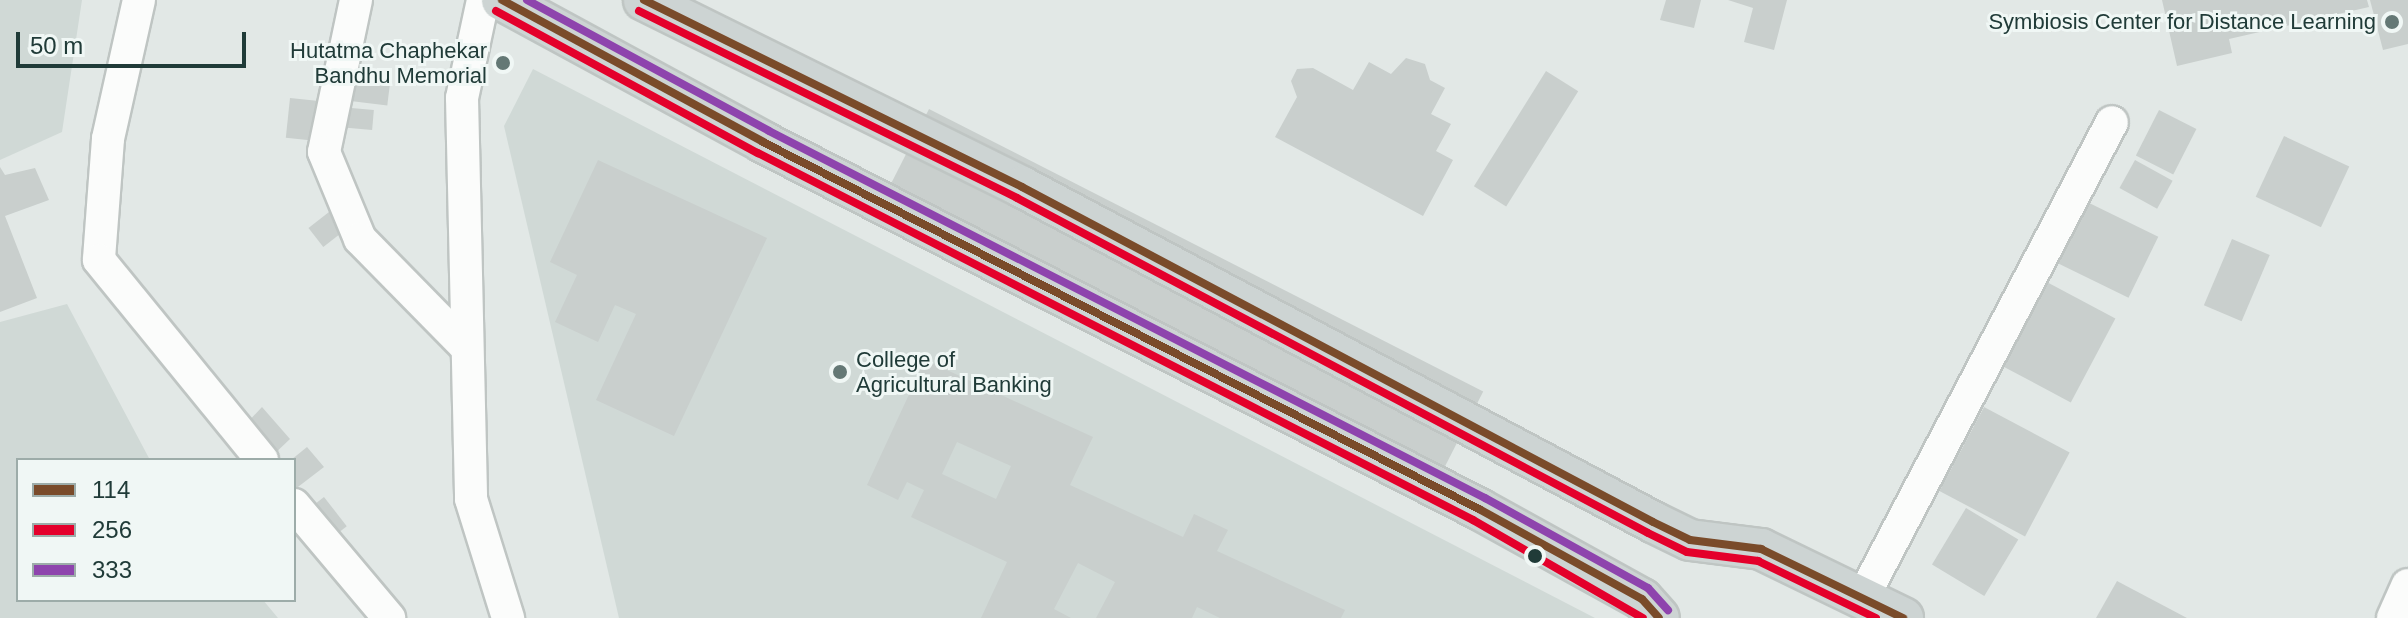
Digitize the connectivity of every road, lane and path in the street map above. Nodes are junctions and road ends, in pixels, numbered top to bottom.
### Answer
1 (139, 0) edge
2 (356, 0) edge
3 (483, 0) edge
4 (644, 0) edge
5 (521, 4) edge
6 (2112, 122) dead end
7 (466, 347) junction
8 (260, 458) edge
9 (296, 507) edge
10 (1690, 540) junction
11 (2408, 585) edge
12 (1651, 608) edge
13 (1853, 608) edge
14 (389, 618) edge
15 (508, 618) edge
16 (1680, 618) edge
17 (1903, 618) edge
18 (2393, 618) edge

1 - 8 street
2 - 7 street
3 - 7 street
4 - 10 main road
5 - 12 main road
6 - 13 street
7 - 15 street
9 - 14 street
10 - 13 main road
10 - 13 main road
11 - 18 street
12 - 16 main road
13 - 17 main road

